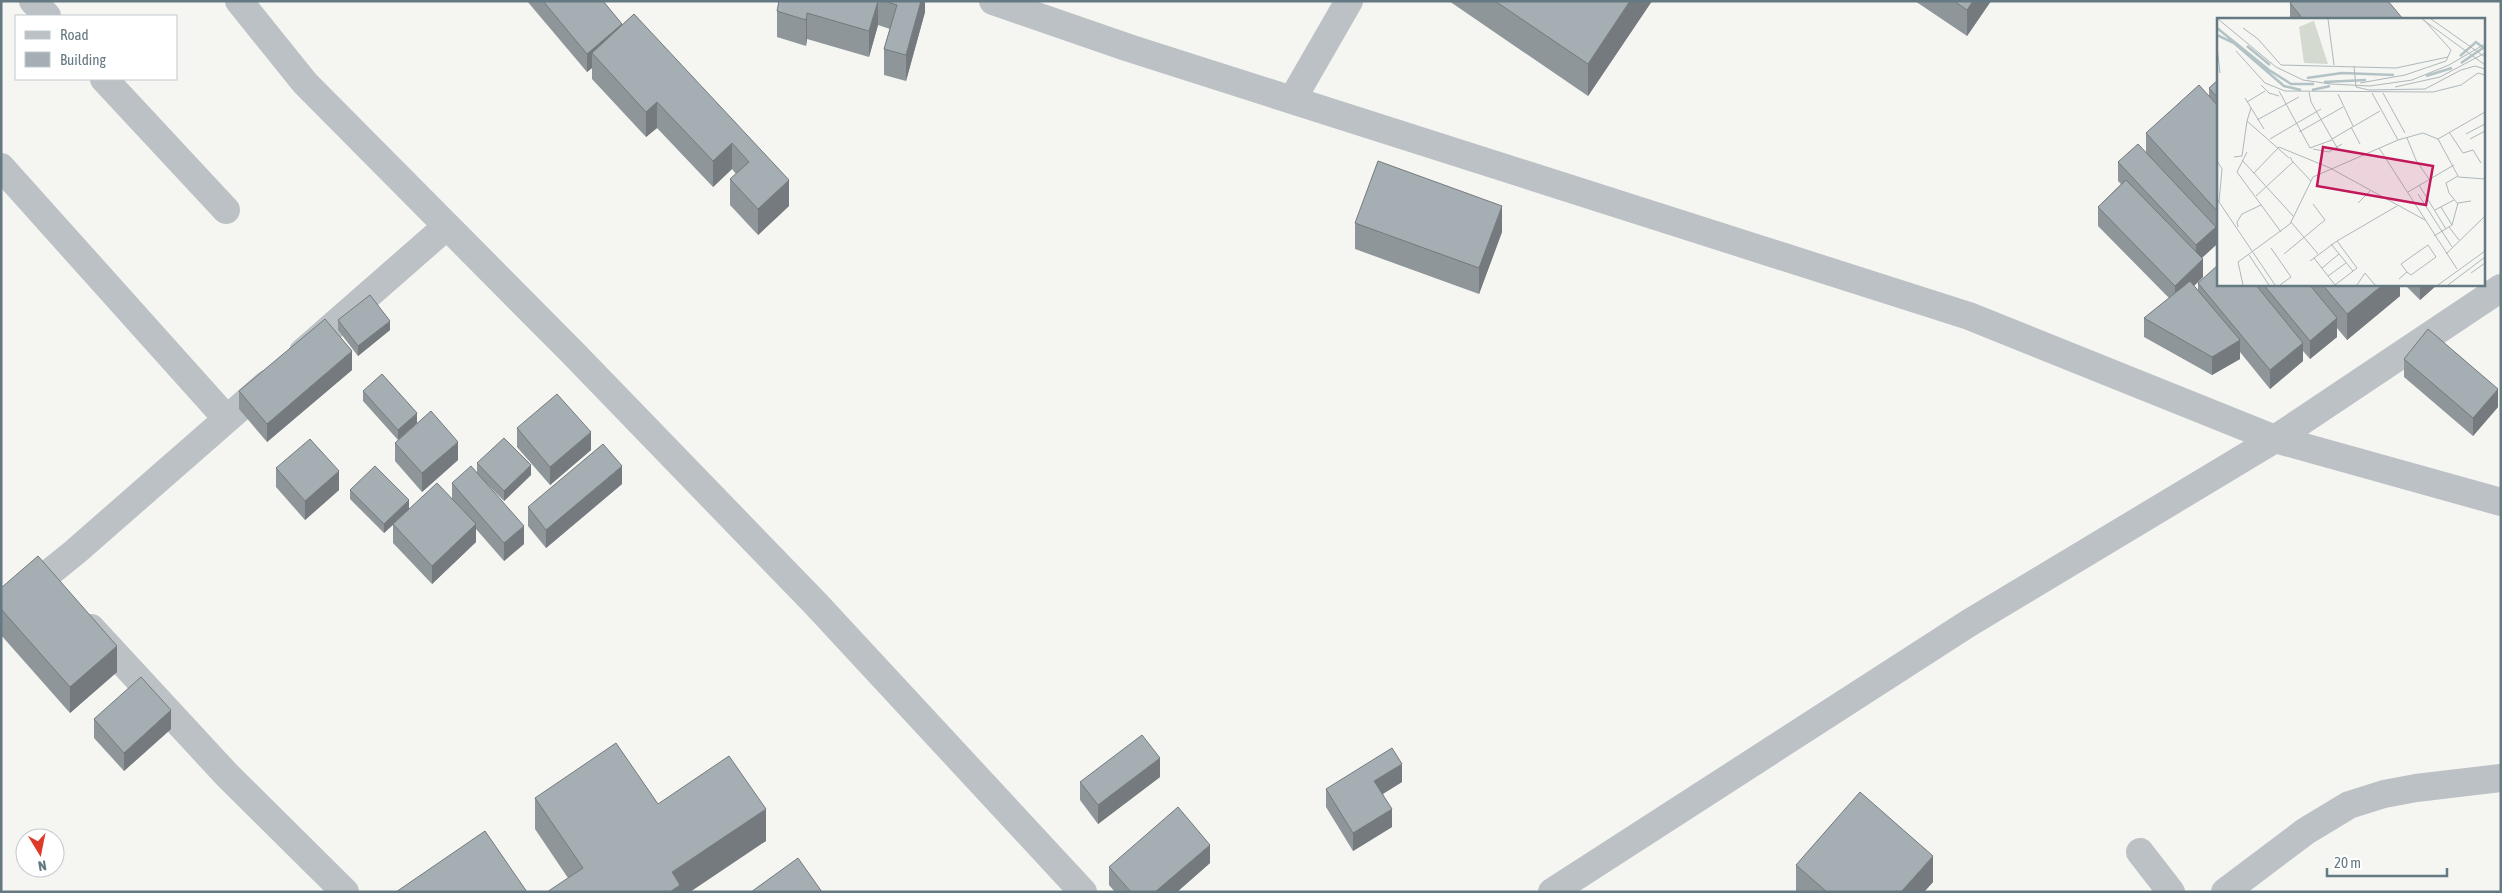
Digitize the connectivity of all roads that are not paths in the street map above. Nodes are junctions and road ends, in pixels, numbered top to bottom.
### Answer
1 (33, 1) edge
2 (239, 1) edge
3 (993, 1) edge
4 (1349, 1) edge
5 (46, 15) edge
6 (105, 80) edge
7 (1292, 100) junction
8 (1, 167) edge
9 (226, 210) dead end
10 (447, 226) junction
11 (2501, 288) edge
12 (227, 419) junction
13 (2274, 439) junction
14 (2501, 502) edge
15 (44, 577) junction
16 (1, 612) edge
17 (2501, 778) edge
18 (2140, 852) dead end
19 (345, 892) edge
20 (1083, 892) edge
21 (1552, 892) edge
22 (2172, 892) edge
23 (2225, 892) edge

1 - 5 street
2 - 10 street
3 - 7 street
4 - 7 street
6 - 9 street
7 - 13 street
8 - 12 street
10 - 12 street
10 - 20 street
11 - 13 street
12 - 15 street
13 - 14 street
13 - 21 street
15 - 16 street
15 - 19 street
17 - 23 street
18 - 22 street

